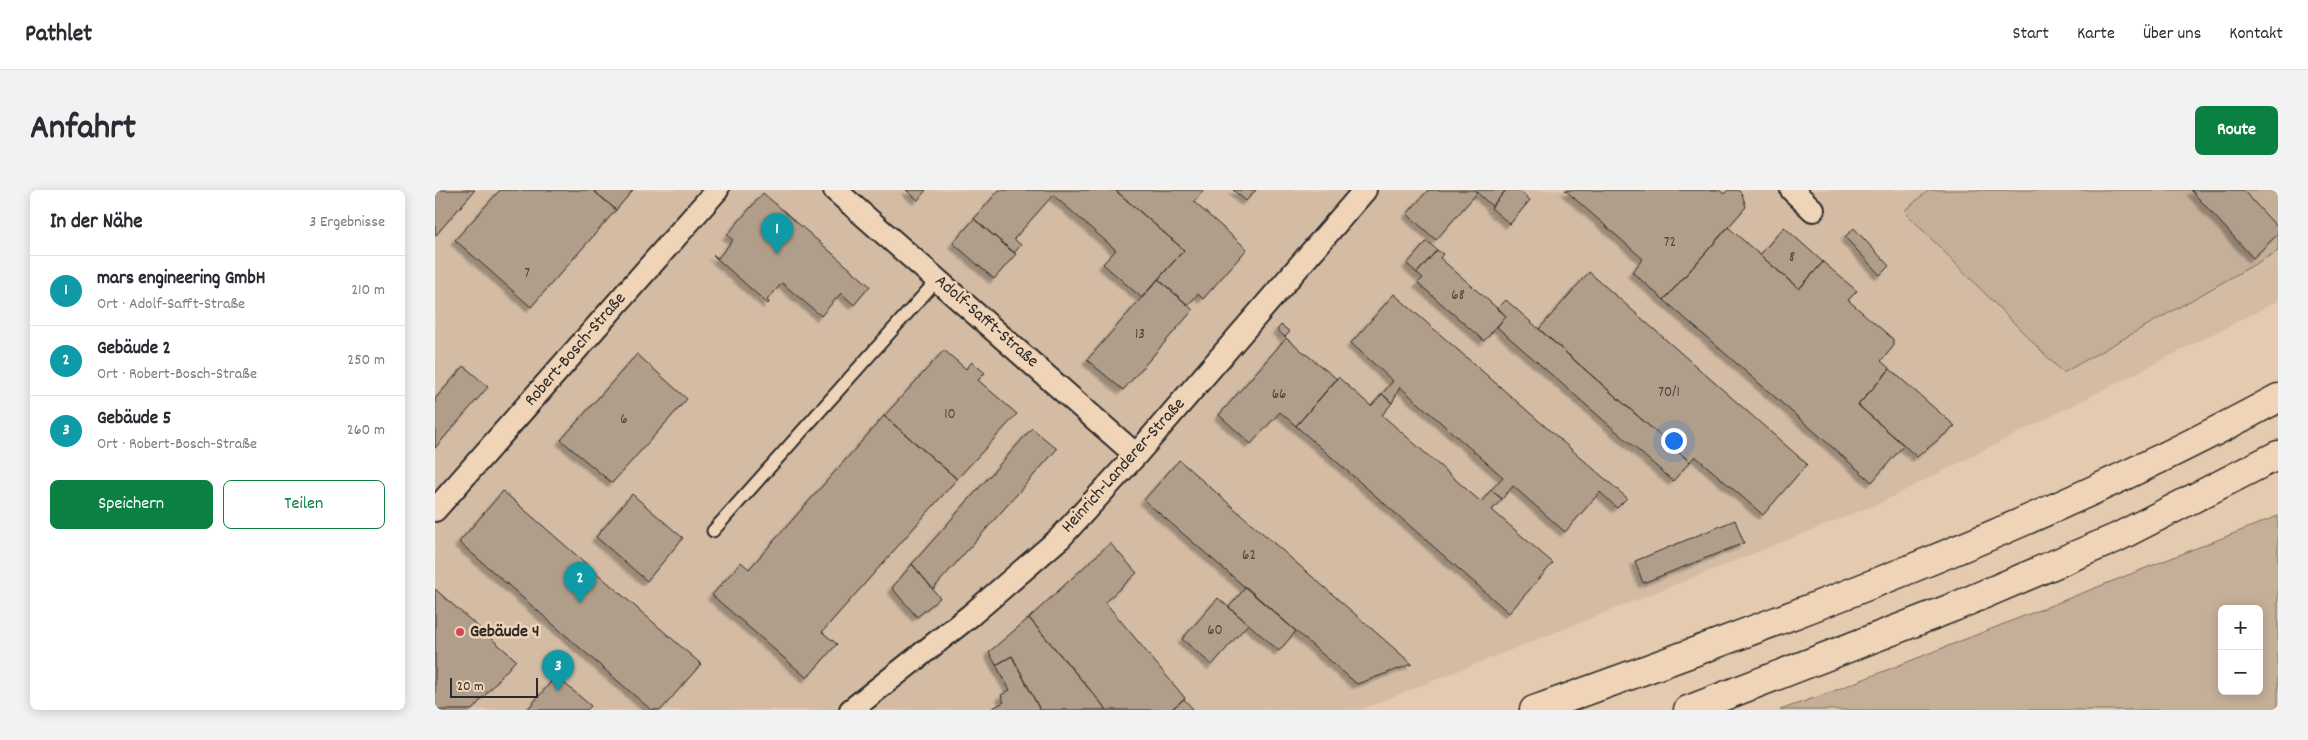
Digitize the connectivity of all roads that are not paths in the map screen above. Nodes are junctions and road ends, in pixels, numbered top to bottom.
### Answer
1 (717, 190) edge
2 (835, 190) edge
3 (1365, 190) edge
4 (1792, 190) edge
5 (1813, 210) dead end
6 (937, 280) junction
7 (2278, 398) edge
8 (1136, 455) junction
9 (2278, 455) edge
10 (435, 510) edge
11 (713, 531) dead end
12 (851, 710) edge
13 (1534, 710) edge
14 (1688, 710) edge

1 - 10 street, Robert-Bosch-Straße
2 - 6 street, Adolf-Safft-Straße
3 - 8 street, Heinrich-Landerer-Straße
4 - 5 street
6 - 8 street, Adolf-Safft-Straße
6 - 11 lane
7 - 13 highway
8 - 12 street, Heinrich-Landerer-Straße
9 - 14 highway

